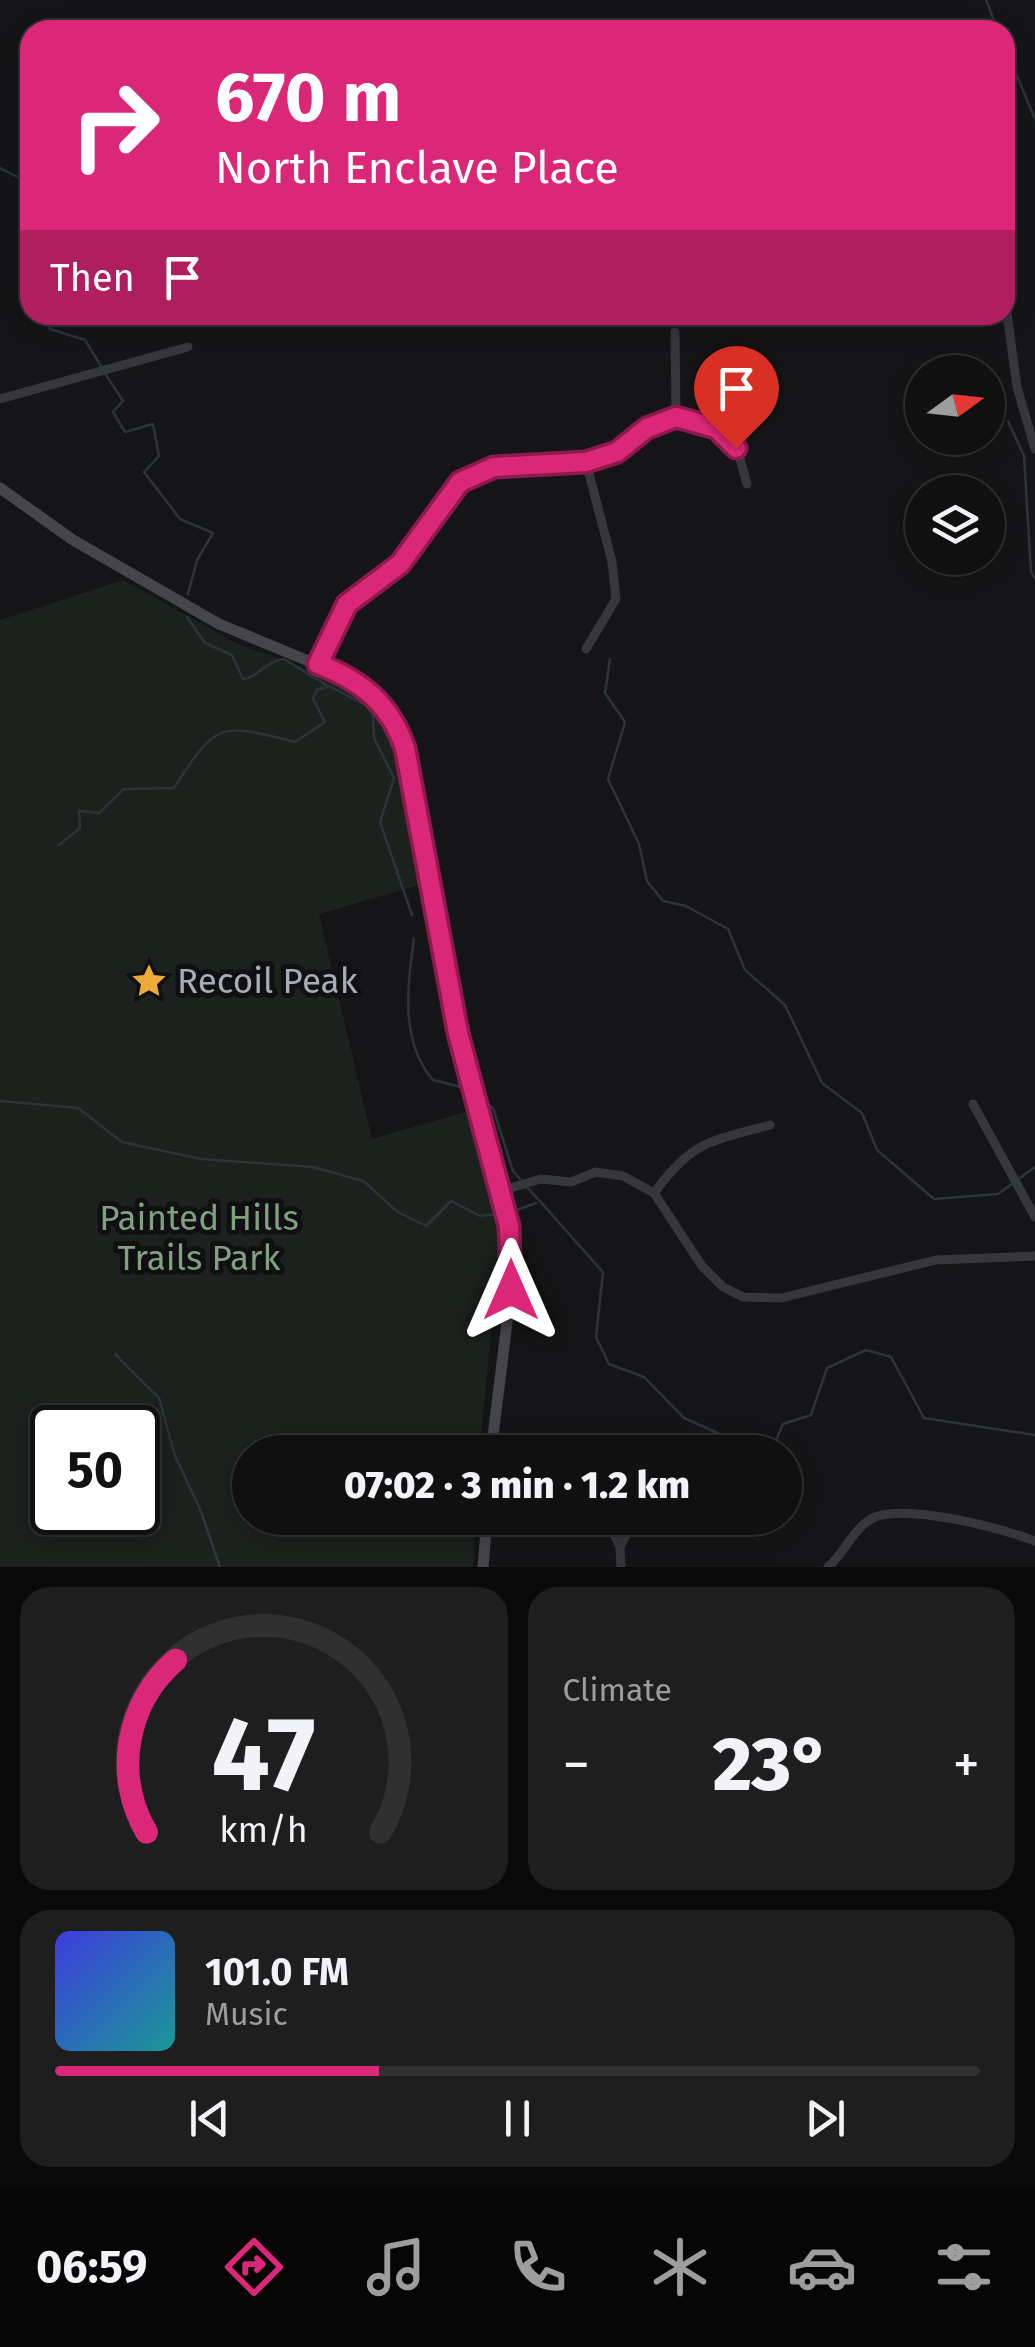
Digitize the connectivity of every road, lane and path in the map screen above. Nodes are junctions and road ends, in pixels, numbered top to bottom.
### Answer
1 (1008, 325) edge
2 (675, 332) dead end
3 (188, 346) dead end
4 (0, 399) edge
5 (676, 417) junction
6 (1035, 448) edge
7 (586, 462) junction
8 (747, 484) dead end
9 (0, 488) edge
10 (586, 649) dead end
11 (318, 664) junction
12 (973, 1104) dead end
13 (770, 1125) dead end
14 (500, 1191) junction
15 (654, 1193) junction
16 (1035, 1217) edge
17 (1035, 1256) edge
18 (734, 1294) junction
19 (728, 1306) dead end
20 (493, 1435) edge
21 (486, 1535) edge
22 (1035, 1541) edge
23 (620, 1547) dead end
24 (483, 1567) edge
25 (622, 1567) edge
26 (828, 1567) edge

1 - 6 street
2 - 5 street
3 - 4 street
5 - 7 street
5 - 8 street
7 - 10 street
7 - 11 street
9 - 11 main road
11 - 14 main road
12 - 16 street
13 - 15 street
14 - 15 street
14 - 20 main road
15 - 18 street
17 - 18 street
18 - 19 street
21 - 24 main road
22 - 26 street
23 - 25 street

